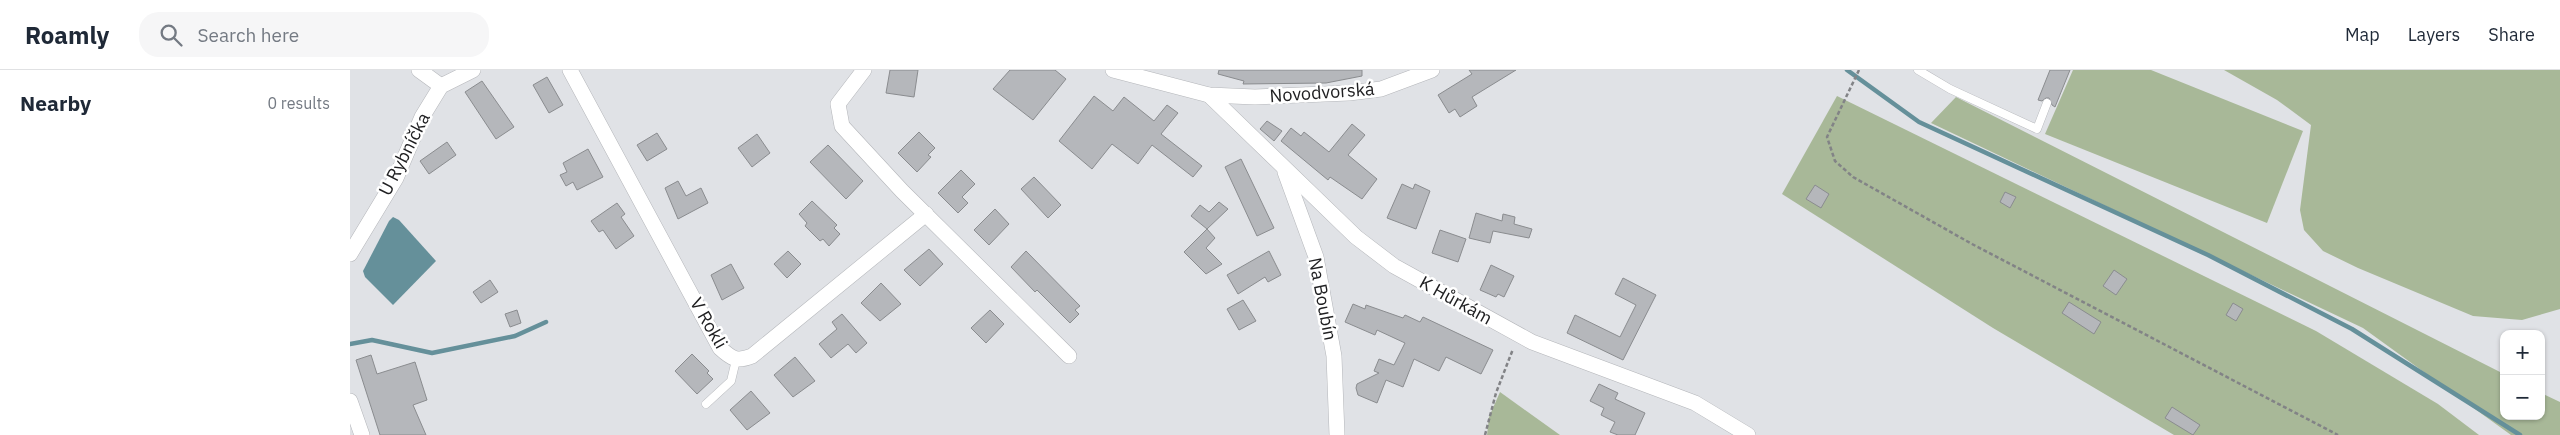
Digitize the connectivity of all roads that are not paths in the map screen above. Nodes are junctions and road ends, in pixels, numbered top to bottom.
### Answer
1 (419, 70) edge
2 (473, 70) edge
3 (570, 70) edge
4 (864, 70) edge
5 (1114, 70) edge
6 (1432, 70) edge
7 (1918, 70) edge
8 (441, 86) junction
9 (1209, 95) junction
10 (2047, 103) dead end
11 (1284, 168) junction
12 (926, 214) junction
13 (350, 254) edge
14 (1069, 356) dead end
15 (736, 360) junction
16 (350, 401) edge
17 (706, 404) dead end
18 (362, 435) edge
19 (1337, 435) edge
20 (1748, 435) edge

1 - 8 street
2 - 8 street
3 - 15 street, V Rokli
4 - 12 street
5 - 9 street, Novodvorská
6 - 9 street, Novodvorská
7 - 10 lane
8 - 13 street, U Rybníčka
9 - 11 street, K Hůrkám
11 - 19 street, Na Boubín
11 - 20 street, K Hůrkám
12 - 14 street
12 - 15 street, V Rokli
15 - 17 lane
16 - 18 street

